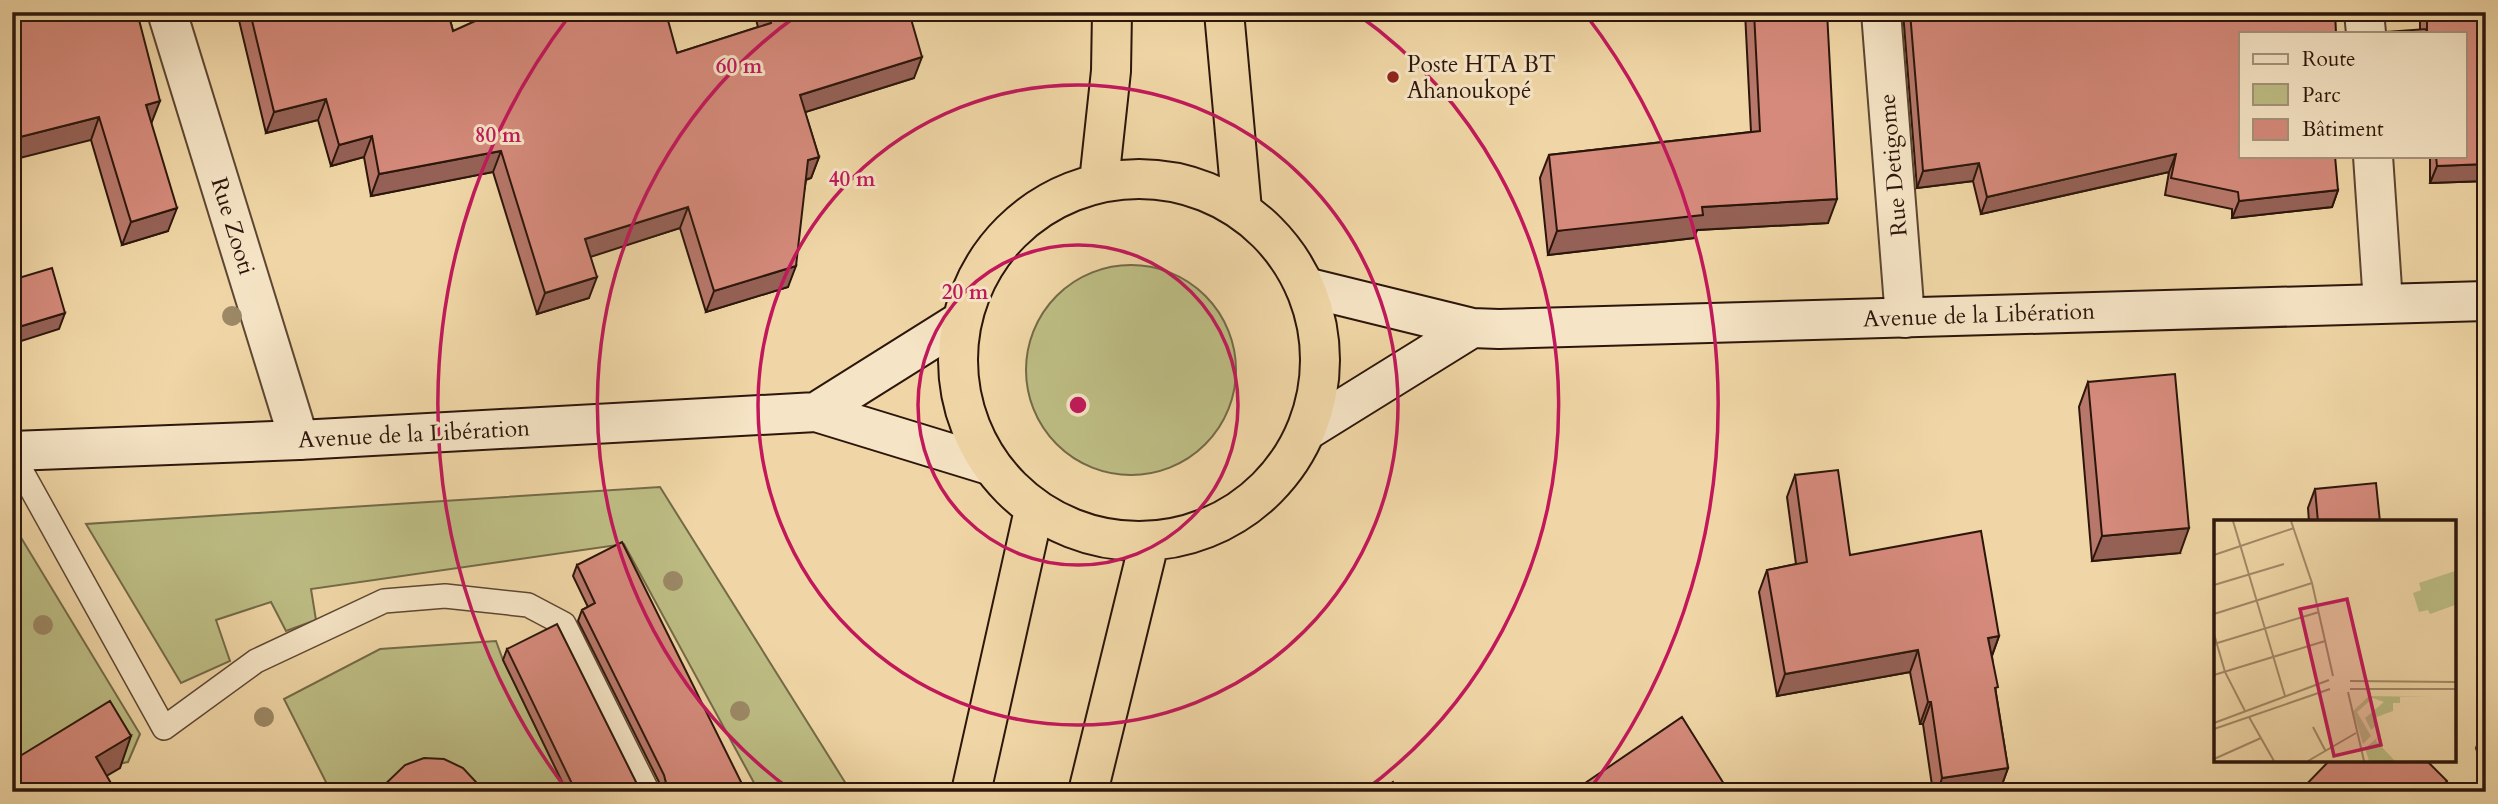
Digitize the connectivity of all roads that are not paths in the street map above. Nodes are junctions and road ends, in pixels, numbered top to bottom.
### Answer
1 (167, 12) edge
2 (1112, 12) edge
3 (1224, 12) edge
4 (1881, 12) edge
5 (2364, 12) edge
6 (2365, 32) edge
7 (2373, 158) edge
8 (1099, 182) junction
9 (1242, 209) junction
10 (1306, 287) junction
11 (2486, 301) edge
12 (2383, 303) junction
13 (1905, 318) junction
14 (961, 321) junction
15 (1472, 328) junction
16 (816, 412) junction
17 (1306, 431) junction
18 (299, 440) junction
19 (12, 452) edge
20 (989, 465) junction
21 (1034, 510) junction
22 (1149, 542) junction
23 (648, 792) edge
24 (971, 792) edge
25 (1088, 792) edge

1 - 18 main road, Rue Zooti
2 - 8 highway
3 - 9 highway
4 - 13 main road, Rue Detigome
5 - 6 main road
7 - 12 main road
8 - 9 highway
8 - 14 highway
9 - 10 highway
10 - 15 main road, Avenue de la Libération
10 - 17 highway
11 - 12 main road, Avenue de la Libération
12 - 13 main road, Avenue de la Libération
13 - 15 main road, Avenue de la Libération
14 - 16 main road
14 - 20 highway
15 - 17 main road
16 - 18 main road, Avenue de la Libération
16 - 20 main road
17 - 22 highway
18 - 19 main road, Avenue de la Libération
19 - 23 lane
20 - 21 highway
21 - 22 highway
21 - 24 highway
22 - 25 highway

